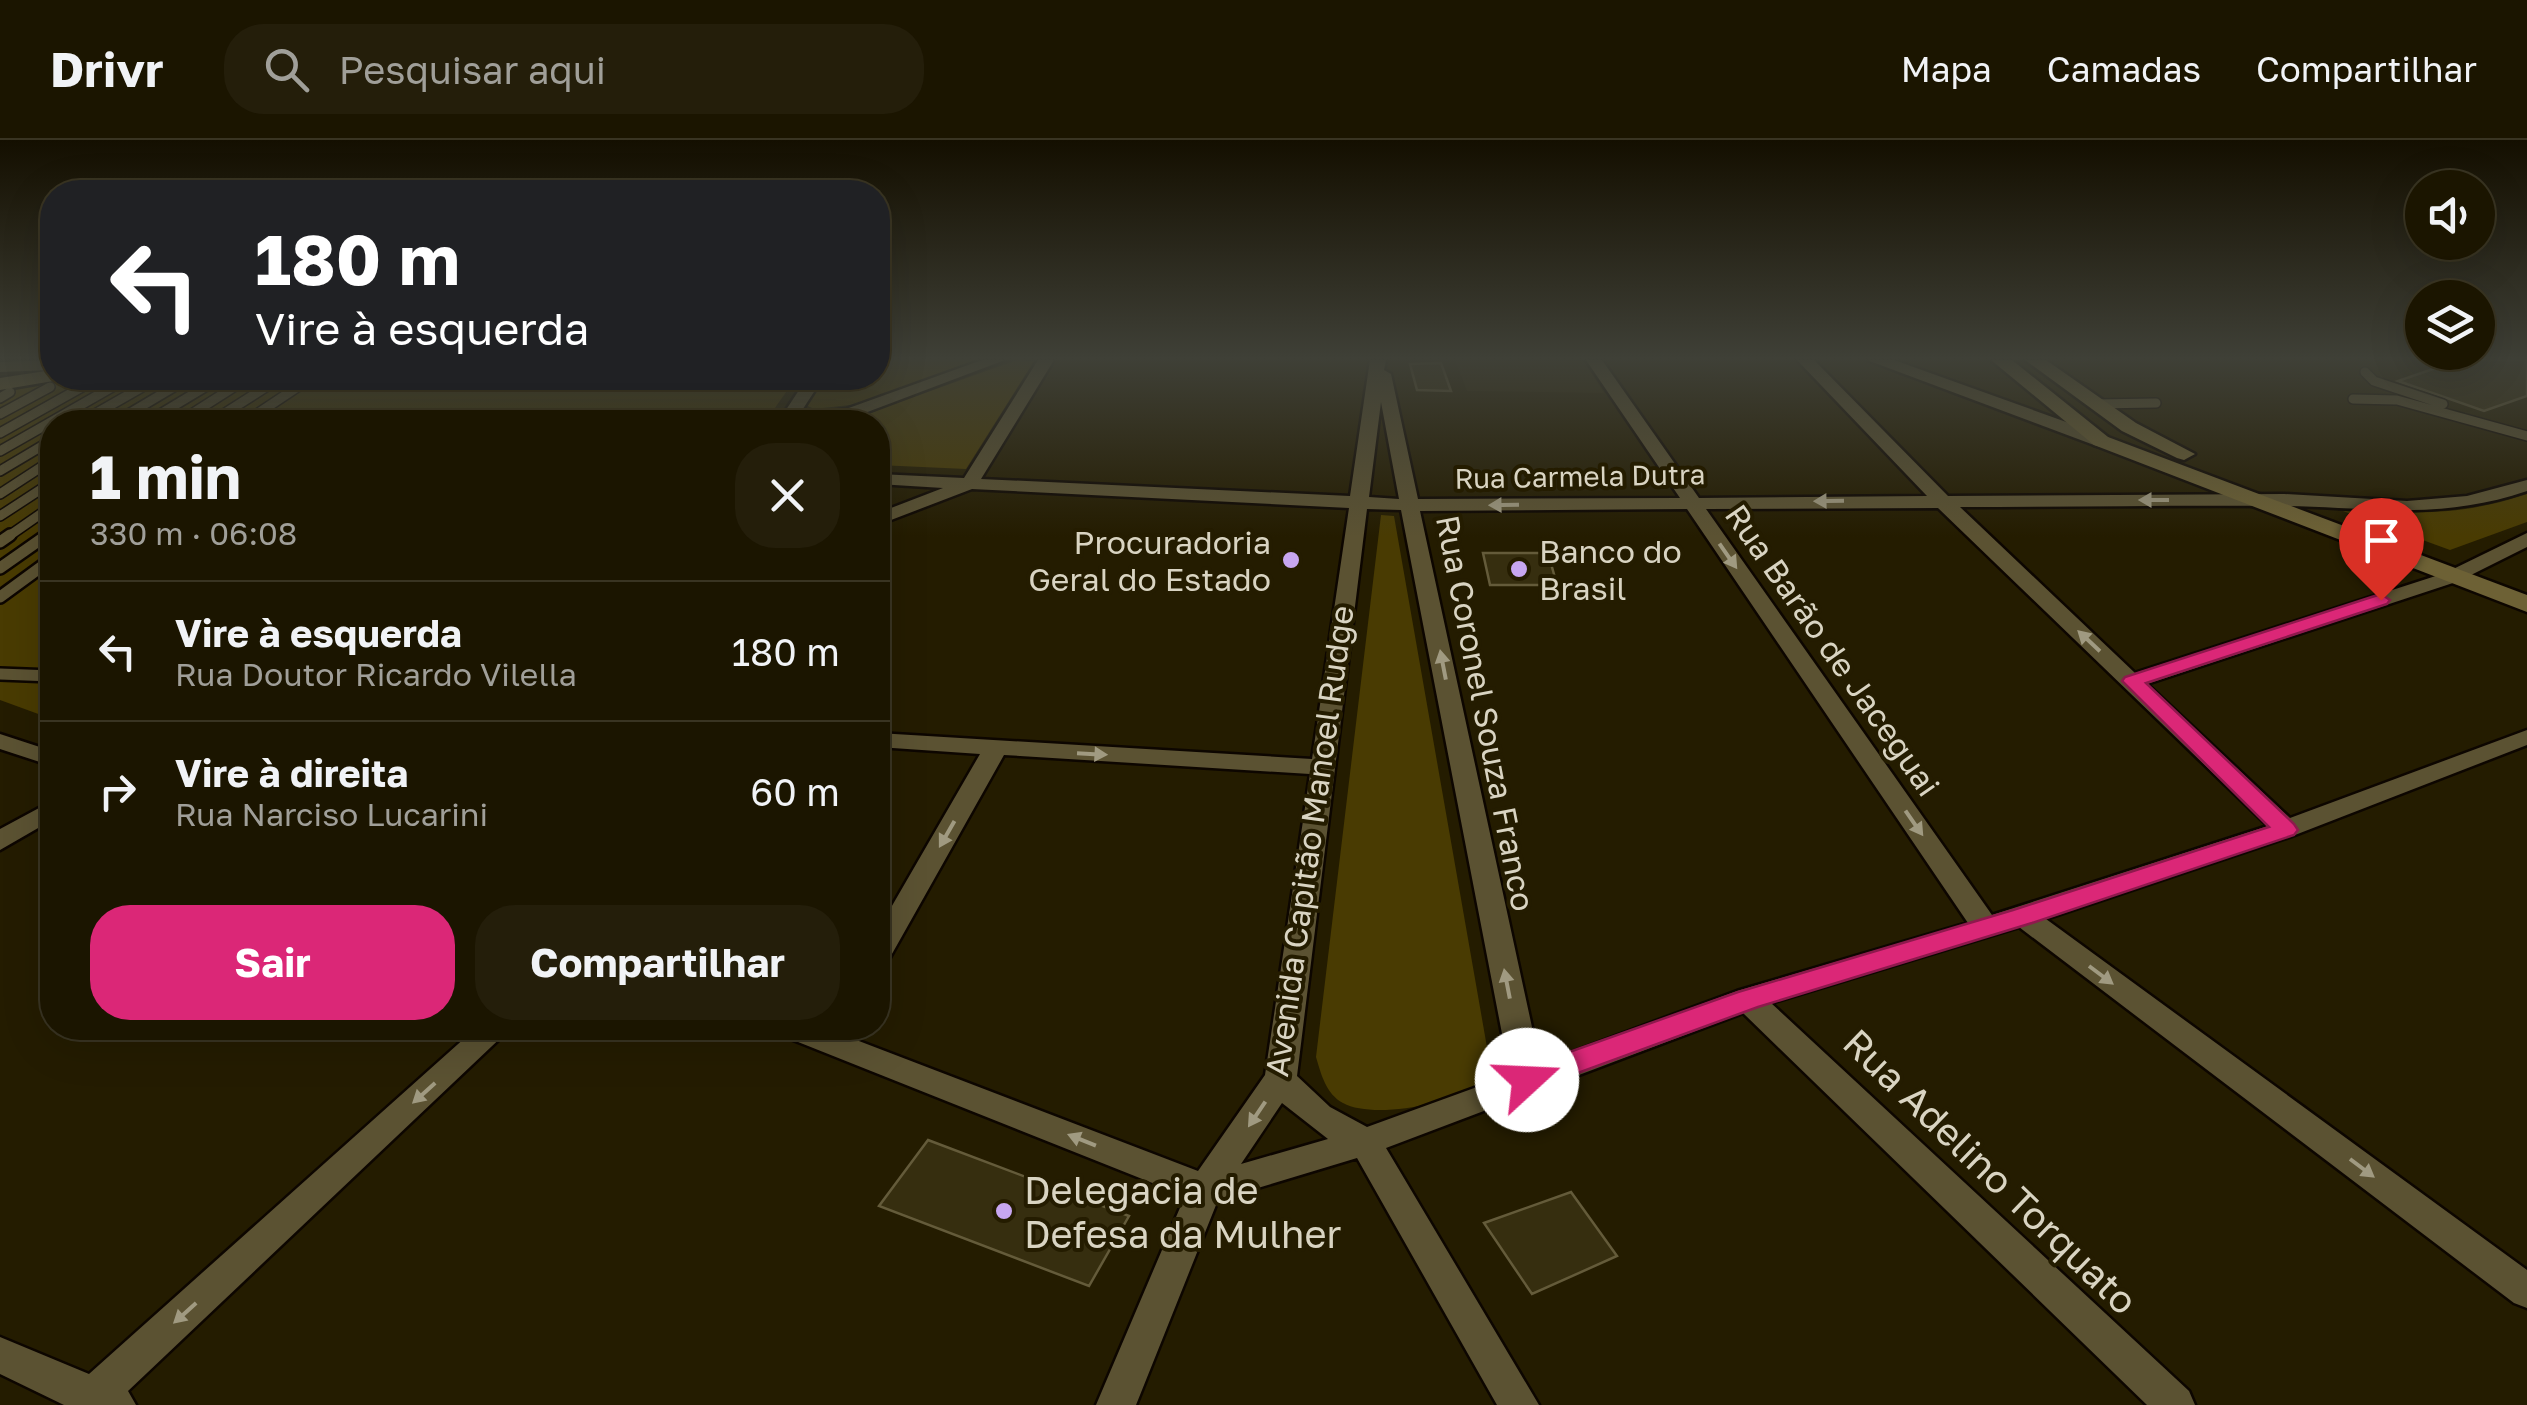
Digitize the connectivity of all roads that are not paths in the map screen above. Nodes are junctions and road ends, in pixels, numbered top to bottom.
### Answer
1 (25, 419) edge
2 (1010, 419) edge
3 (1370, 419) edge
4 (1392, 419) edge
5 (1634, 419) edge
6 (1861, 419) edge
7 (2046, 419) edge
8 (2074, 419) edge
9 (2116, 419) edge
10 (2474, 419) edge
11 (2489, 419) edge
12 (40, 428) edge
13 (2129, 428) junction
14 (2527, 432) edge
15 (0, 433) edge
16 (2095, 436) junction
17 (40, 447) edge
18 (0, 451) edge
19 (40, 468) edge
20 (0, 471) edge
21 (2229, 476) junction
22 (890, 481) edge
23 (970, 484) junction
24 (2524, 487) edge
25 (40, 490) edge
26 (0, 494) edge
27 (1940, 500) junction
28 (2251, 500) junction
29 (2284, 500) junction
30 (1691, 503) junction
31 (1358, 504) junction
32 (1410, 506) junction
33 (40, 514) edge
34 (890, 514) edge
35 (0, 516) edge
36 (2527, 539) edge
37 (40, 540) edge
38 (0, 542) edge
39 (0, 568) edge
40 (40, 568) edge
41 (2461, 571) junction
42 (2527, 587) edge
43 (0, 597) edge
44 (2527, 604) edge
45 (0, 674) edge
46 (40, 676) edge
47 (2132, 681) junction
48 (0, 740) edge
49 (890, 741) edge
50 (2523, 741) edge
51 (995, 749) junction
52 (40, 755) edge
53 (1320, 767) junction
54 (40, 817) edge
55 (2286, 830) junction
56 (0, 841) edge
57 (2022, 916) junction
58 (1986, 926) junction
59 (890, 933) edge
60 (1748, 1000) junction
61 (483, 1040) edge
62 (849, 1040) edge
63 (1281, 1078) junction
64 (1527, 1080) junction
65 (1365, 1142) junction
66 (1206, 1188) junction
67 (2527, 1290) edge
68 (0, 1355) edge
69 (98, 1402) edge
70 (1116, 1405) edge
71 (1520, 1405) edge
72 (2175, 1405) edge

1 - 15 lane
2 - 23 street
3 - 31 street, Avenida Capitão Manoel Rudge
4 - 32 street, Rua Coronel Souza Franco
5 - 30 street, Rua Barão de Jaceguai
6 - 27 street
7 - 16 street
8 - 16 main road
9 - 13 main road
10 - 14 lane
11 - 14 lane
12 - 18 lane
13 - 16 main road
13 - 21 main road
16 - 21 main road
16 - 28 main road
17 - 20 lane
19 - 26 lane
21 - 29 main road
22 - 23 street, Rua Carmela Dutra
23 - 31 street, Rua Carmela Dutra
23 - 34 street
24 - 29 street, Rua Carmela Dutra
25 - 35 lane
28 -> 27 street, Rua Carmela Dutra
27 -> 30 street, Rua Carmela Dutra
47 -> 27 street
28 - 29 street, Rua Carmela Dutra
28 - 41 main road
29 - 41 main road
30 -> 32 street, Rua Carmela Dutra
30 -> 58 street, Rua Barão de Jaceguai
31 - 32 street, Rua Carmela Dutra
31 - 53 street, Avenida Capitão Manoel Rudge
64 -> 32 street, Rua Coronel Souza Franco
33 - 38 lane
36 - 41 street
37 - 39 lane
40 - 43 lane
41 - 42 main road
41 - 44 main road
41 - 47 street
45 - 46 lane
47 - 55 street
48 - 52 street
49 - 51 street
50 - 55 street
51 -> 53 street
51 -> 59 street
53 - 63 street, Avenida Capitão Manoel Rudge
54 - 56 street
55 - 57 street
57 - 58 street
57 -> 67 street
58 - 60 street
60 - 64 street
60 - 72 street, Rua Adelino Torquato
61 -> 69 street
66 -> 62 street
63 - 65 street
63 -> 66 street, Avenida Capitão Manoel Rudge
64 - 65 street
65 - 66 street
65 - 71 street
66 - 70 street, Avenida Capitão Manoel Rudge
68 - 69 street

